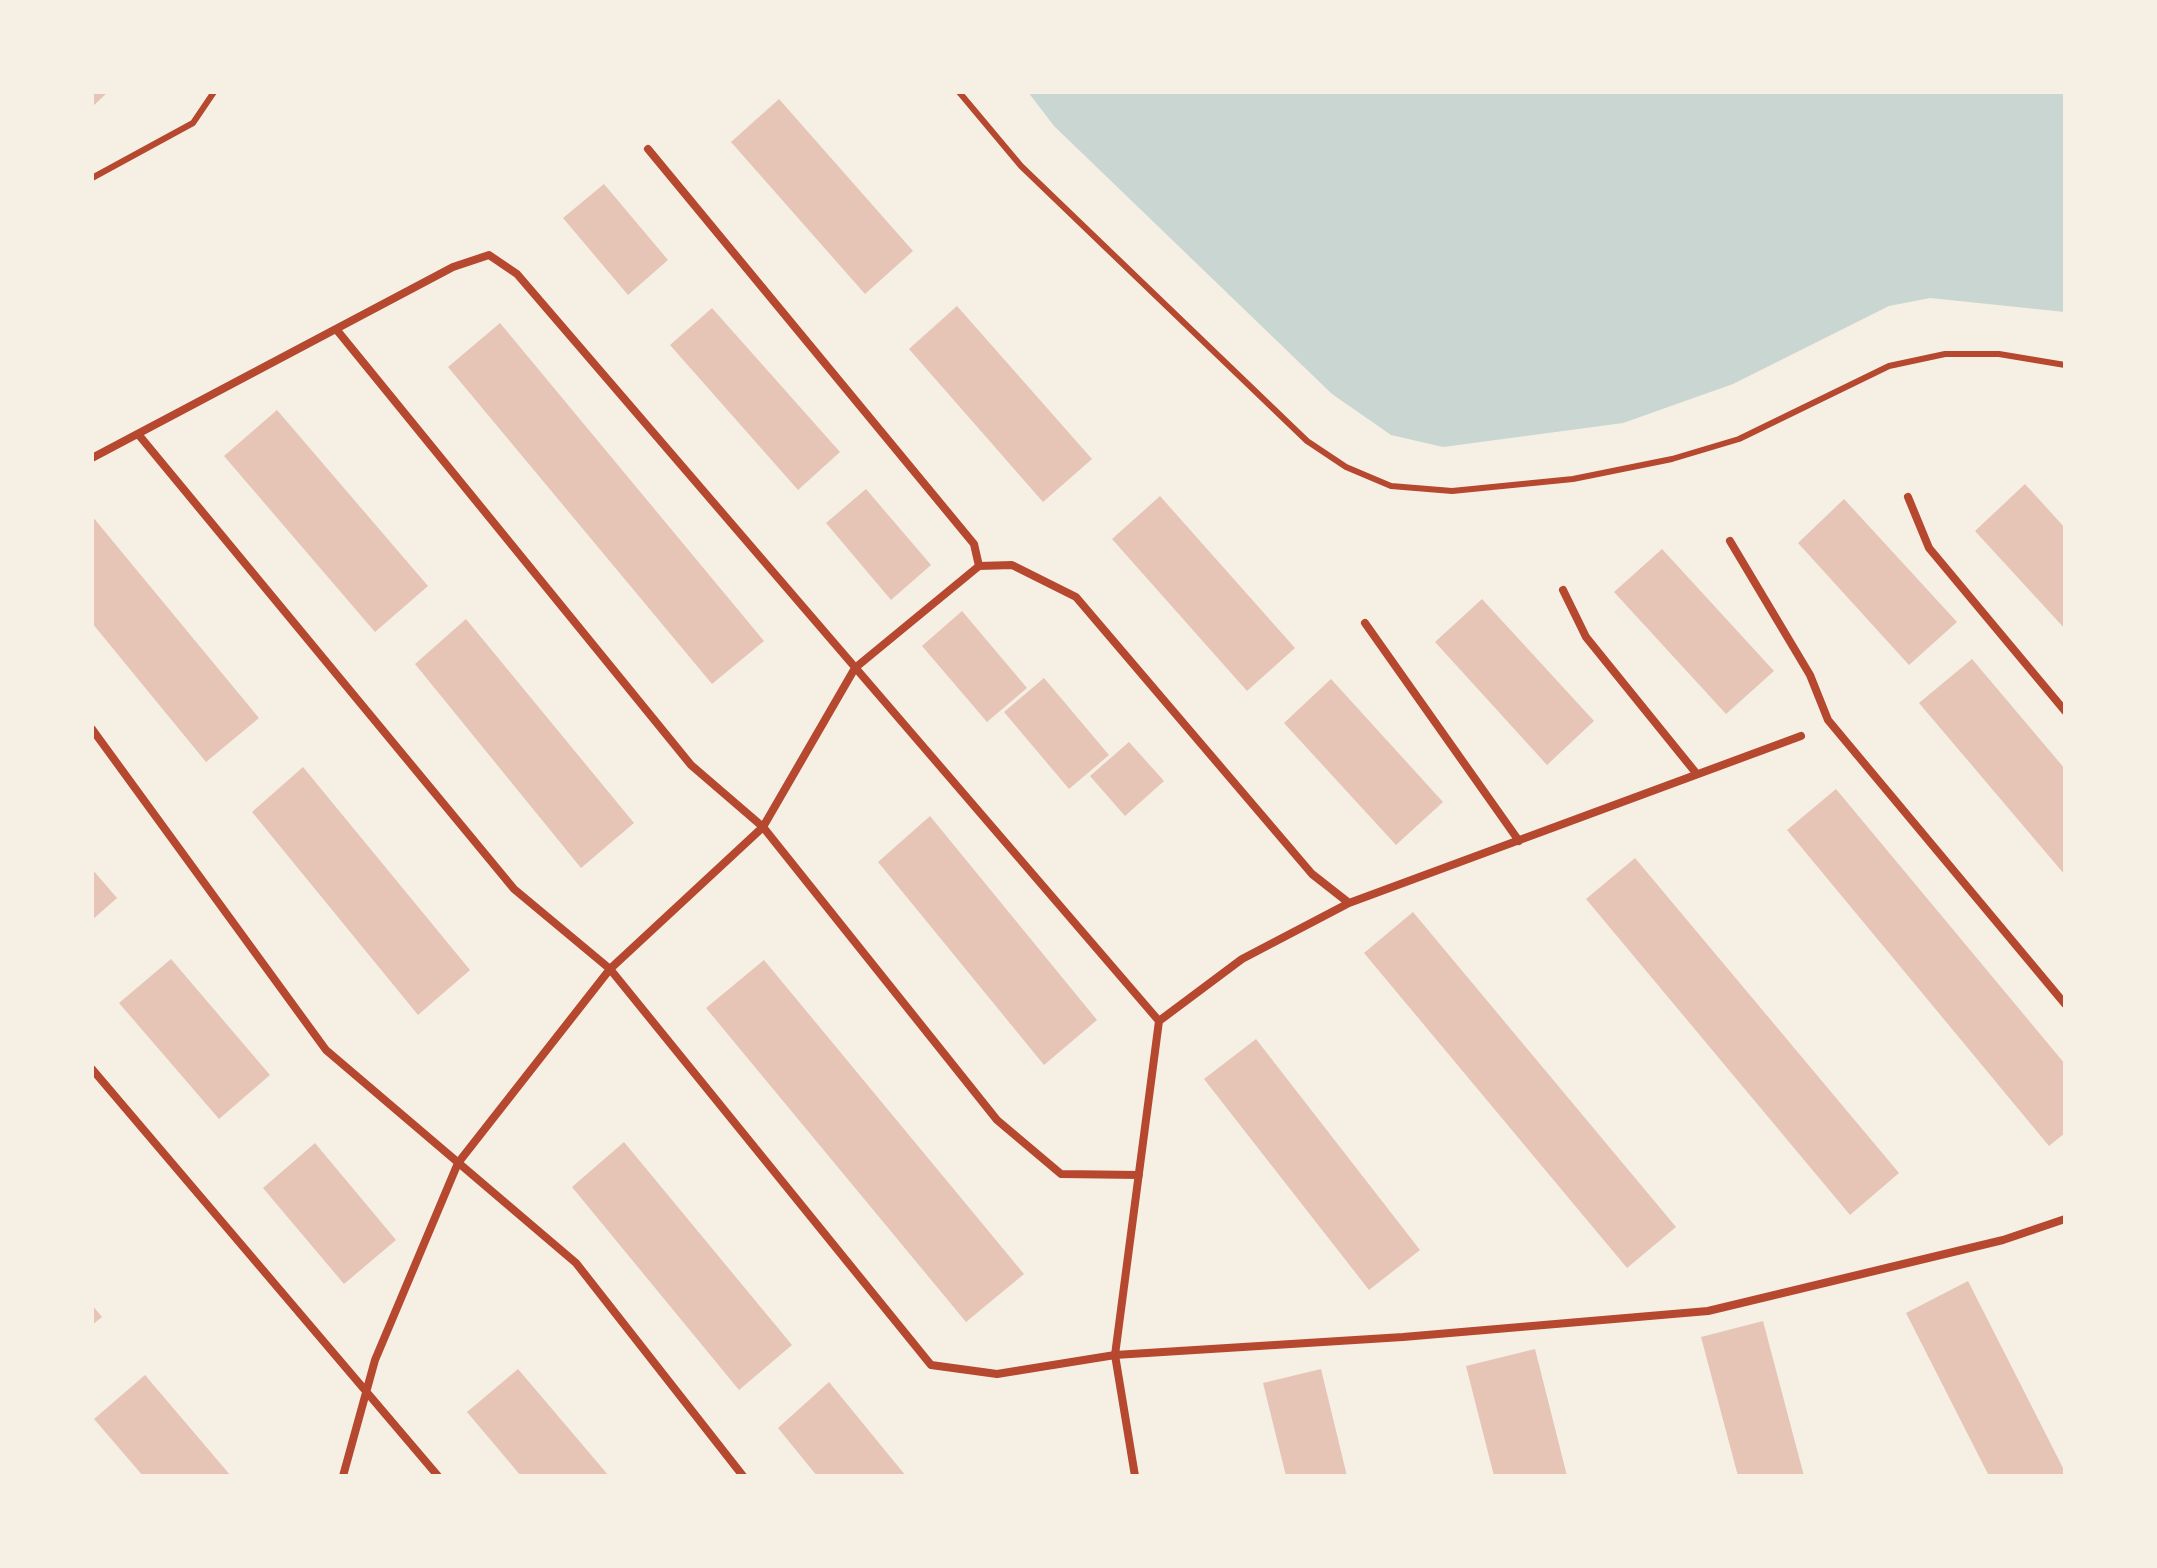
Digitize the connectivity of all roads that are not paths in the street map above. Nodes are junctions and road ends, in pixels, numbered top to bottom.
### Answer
1 (214, 92) edge
2 (959, 92) edge
3 (648, 149) dead end
4 (92, 178) edge
5 (336, 329) junction
6 (2065, 365) edge
7 (138, 434) junction
8 (92, 458) edge
9 (1908, 497) dead end
10 (1730, 541) dead end
11 (979, 566) junction
12 (1563, 590) dead end
13 (1365, 623) dead end
14 (855, 668) junction
15 (2065, 711) edge
16 (92, 729) edge
17 (1801, 736) dead end
18 (1696, 773) junction
19 (763, 827) junction
20 (1519, 841) junction
21 (1349, 903) junction
22 (610, 969) junction
23 (2065, 1004) edge
24 (1159, 1021) junction
25 (92, 1069) edge
26 (458, 1163) junction
27 (1139, 1175) junction
28 (2065, 1219) edge
29 (1115, 1355) junction
30 (365, 1392) junction
31 (434, 1475) edge
32 (343, 1476) edge
33 (743, 1476) edge
34 (1135, 1476) edge

1 - 4 lane
2 - 6 lane
3 - 11 street
5 - 7 street
5 - 14 street
5 - 19 street
7 - 8 street
7 - 22 street
9 - 15 street
10 - 23 street
11 - 14 street
11 - 21 street
12 - 18 street
13 - 20 street
14 - 19 street
14 - 24 street
16 - 26 street
17 - 18 street
18 - 20 street
19 - 22 street
19 - 27 street
20 - 21 street
21 - 24 street
22 - 26 street
22 - 29 street
24 - 27 street
25 - 30 street
26 - 30 street
26 - 33 street
27 - 29 street
28 - 29 street
29 - 34 street
30 - 31 street
30 - 32 street

